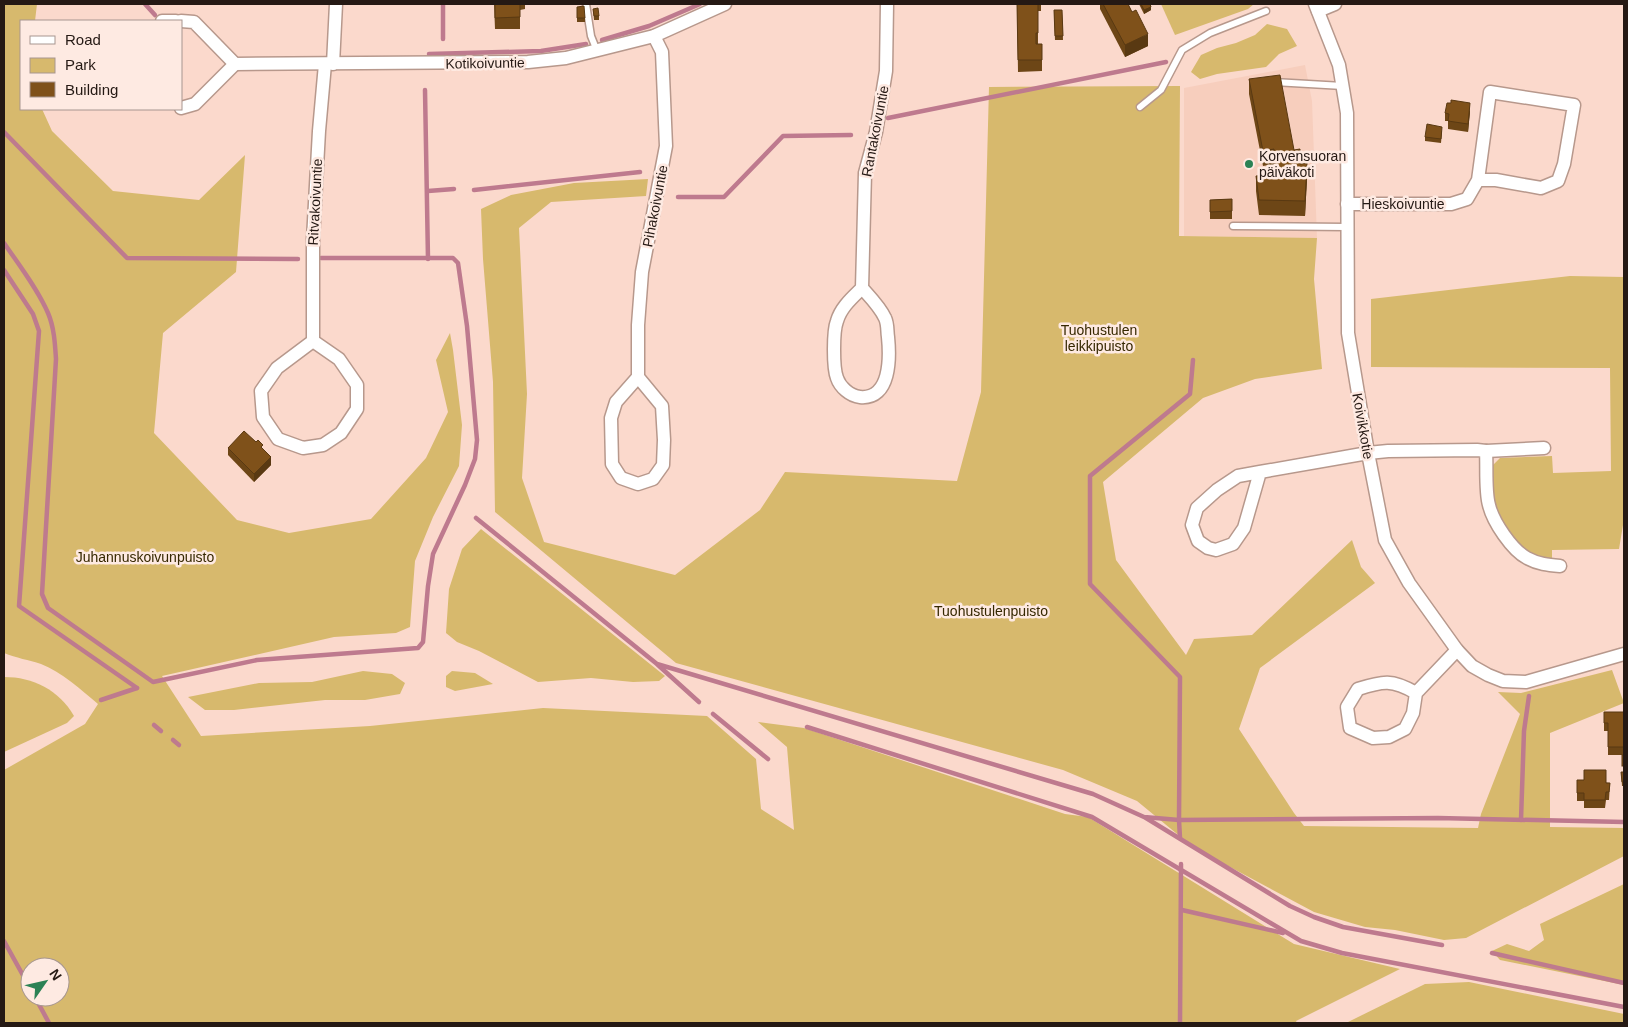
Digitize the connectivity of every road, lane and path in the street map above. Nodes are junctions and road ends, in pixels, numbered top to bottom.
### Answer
1 (336, 4) edge
2 (586, 4) edge
3 (726, 4) edge
4 (887, 4) edge
5 (1335, 4) edge
6 (1317, 7) edge
7 (1266, 11) dead end
8 (182, 22) edge
9 (654, 36) junction
10 (597, 51) junction
11 (235, 64) junction
12 (329, 64) junction
13 (1271, 82) edge
14 (1343, 86) junction
15 (1140, 107) dead end
16 (182, 108) edge
17 (1478, 180) junction
18 (1347, 204) junction
19 (1233, 226) dead end
20 (1346, 227) junction
21 (862, 288) junction
22 (313, 341) junction
23 (638, 377) junction
24 (1544, 448) dead end
25 (1486, 451) junction
26 (1368, 453) junction
27 (1260, 472) junction
28 (1560, 566) dead end
29 (1457, 650) junction
30 (1624, 654) edge
31 (1416, 693) junction

1 - 12 street, Ritvakoivuntie
2 - 10 lane
3 - 9 street, Kotikoivuntie
4 - 21 street, Rantakoivuntie
5 - 6 street
6 - 14 street, Koivikkotie
7 - 15 lane
8 - 11 street
9 - 10 street, Kotikoivuntie
9 - 23 street, Pihakoivuntie
10 - 12 street, Kotikoivuntie
11 - 12 street, Kotikoivuntie
11 - 16 street
12 - 22 street, Ritvakoivuntie
13 - 14 lane
14 - 18 street, Koivikkotie
17 - 17 street, Hieskoivuntie
17 - 18 street, Hieskoivuntie
18 - 20 street, Koivikkotie
19 - 20 lane
20 - 26 street, Koivikkotie
21 - 21 street
22 - 22 street
23 - 23 street
24 - 25 street
25 - 26 street
25 - 28 street
26 - 27 street
26 - 29 street, Koivikkotie
27 - 27 street
29 - 30 street, Koivikkotie
29 - 31 street
31 - 31 street

